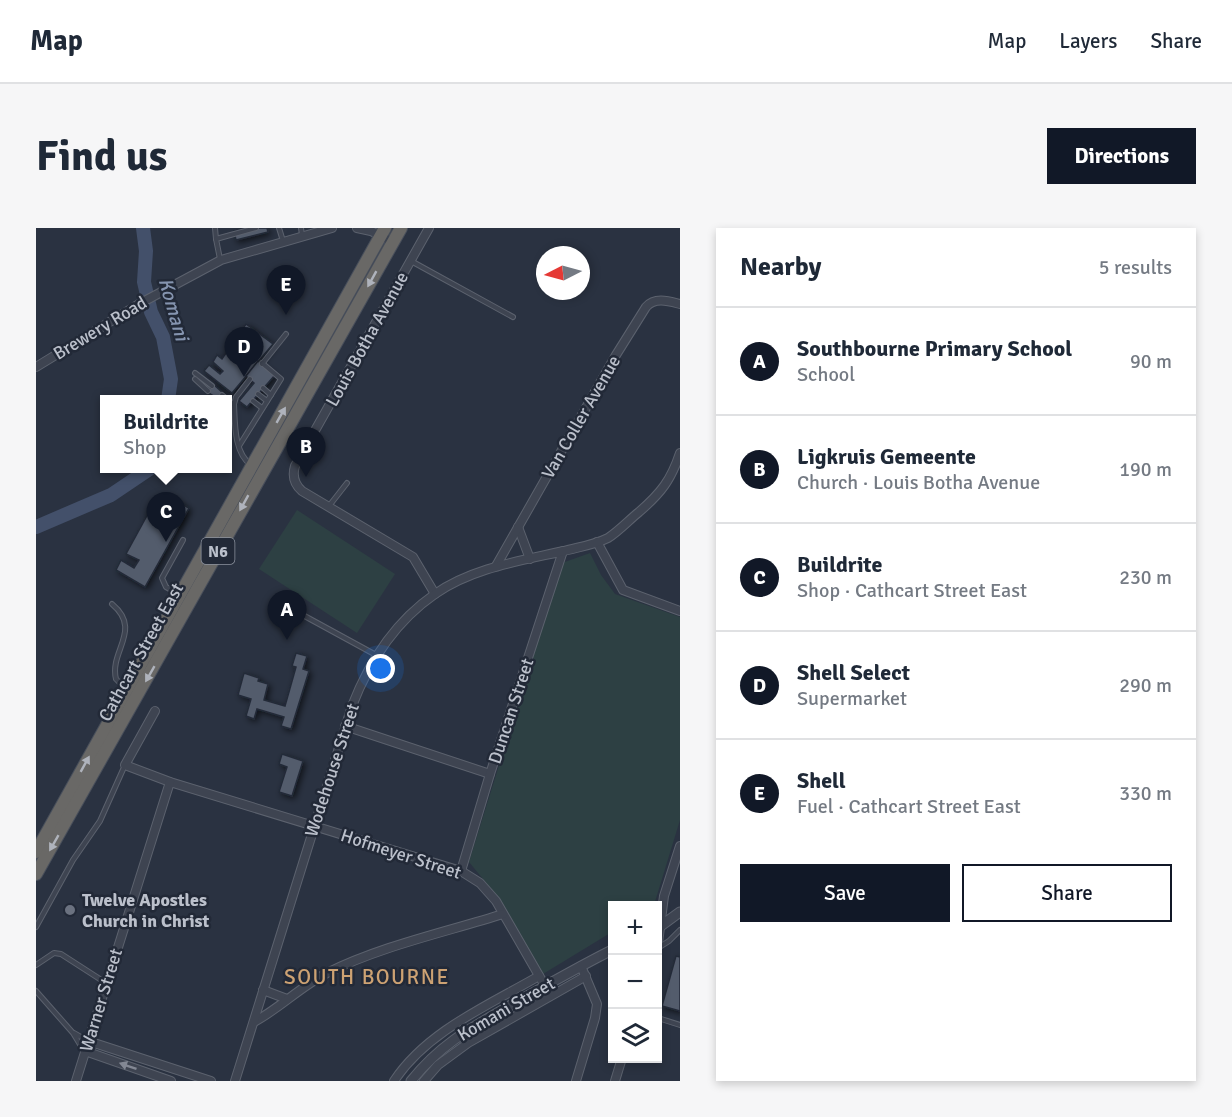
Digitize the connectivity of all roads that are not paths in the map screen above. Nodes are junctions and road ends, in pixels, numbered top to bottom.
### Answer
1 (215, 228) edge
2 (256, 228) edge
3 (279, 228) edge
4 (332, 228) edge
5 (357, 228) edge
6 (401, 228) edge
7 (429, 228) edge
8 (302, 232) edge
9 (382, 232) edge
10 (216, 239) junction
11 (283, 241) junction
12 (393, 242) junction
13 (221, 260) junction
14 (411, 261) junction
15 (680, 304) edge
16 (513, 317) dead end
17 (286, 334) dead end
18 (36, 367) edge
19 (195, 373) dead end
20 (250, 379) dead end
21 (195, 380) dead end
22 (269, 382) dead end
23 (246, 384) junction
24 (212, 386) dead end
25 (275, 387) junction
26 (250, 388) dead end
27 (263, 388) dead end
28 (240, 390) junction
29 (208, 391) dead end
30 (245, 394) dead end
31 (258, 394) dead end
32 (271, 395) junction
33 (253, 401) dead end
34 (267, 401) junction
35 (234, 404) joint
36 (262, 408) junction
37 (234, 412) joint
38 (239, 446) junction
39 (680, 453) edge
40 (257, 468) junction
41 (347, 483) dead end
42 (328, 507) junction
43 (518, 527) junction
44 (183, 540) dead end
45 (597, 542) junction
46 (563, 551) junction
47 (530, 559) junction
48 (496, 566) junction
49 (179, 594) junction
50 (435, 594) junction
51 (191, 601) junction
52 (112, 604) dead end
53 (272, 611) dead end
54 (680, 611) edge
55 (298, 613) junction
56 (289, 626) dead end
57 (376, 655) junction
58 (133, 692) junction
59 (155, 711) dead end
60 (345, 726) junction
61 (125, 765) junction
62 (490, 774) junction
63 (170, 782) junction
64 (314, 826) junction
65 (680, 846) edge
66 (36, 852) edge
67 (461, 871) junction
68 (36, 874) edge
69 (662, 909) edge
70 (680, 912) edge
71 (503, 914) junction
72 (662, 926) edge
73 (36, 927) edge
74 (680, 930) edge
75 (662, 945) edge
76 (608, 952) edge
77 (36, 965) edge
78 (580, 966) junction
79 (539, 976) junction
80 (586, 976) junction
81 (106, 983) junction
82 (545, 986) junction
83 (263, 990) junction
84 (36, 991) edge
85 (287, 999) junction
86 (662, 1020) edge
87 (254, 1022) junction
88 (680, 1025) edge
89 (73, 1033) junction
90 (88, 1041) junction
91 (85, 1052) junction
92 (155, 1063) junction
93 (621, 1063) edge
94 (151, 1075) junction
95 (76, 1081) edge
96 (171, 1081) edge
97 (211, 1081) edge
98 (235, 1081) edge
99 (394, 1081) edge
100 (411, 1081) edge
101 (424, 1081) edge
102 (576, 1081) edge
103 (615, 1081) edge

1 - 10 lane
2 - 10 lane
3 - 11 lane
4 - 8 street, Brewery Road
5 - 9 street
6 - 12 highway, Cathcart Street East / N6
7 - 14 street, Louis Botha Avenue
8 - 11 street, Brewery Road
9 - 12 street
40 -> 9 highway, Cathcart Street East / N6
10 - 13 lane
11 - 13 street, Brewery Road
12 -> 40 highway, Cathcart Street East / N6
13 - 18 street, Brewery Road
14 - 16 lane
14 - 42 street, Louis Botha Avenue
15 - 43 street, Van Coller Avenue
17 - 25 lane
19 - 24 lane
20 - 23 lane
21 - 29 lane
22 - 25 lane
23 - 26 lane
23 - 28 lane
25 - 32 lane
27 - 32 lane
28 - 30 lane
28 - 35 lane
31 - 34 lane
32 - 34 lane
33 - 36 lane
34 - 36 lane
35 - 37 lane
36 - 38 lane
37 - 38 lane
38 - 40 lane
39 - 45 street, Wodehouse Street
40 - 49 highway, Cathcart Street East / N6
40 -> 51 highway, Cathcart Street East / N6
41 - 42 lane
42 - 50 street
43 - 47 street
43 - 48 street, Van Coller Avenue
44 - 49 lane
45 - 46 street, Wodehouse Street
45 - 54 street
46 - 47 street, Wodehouse Street
46 - 62 street, Duncan Street
47 - 48 street, Wodehouse Street
48 - 50 street, Wodehouse Street
49 - 51 lane
49 - 58 highway, Cathcart Street East / N6
50 - 57 street, Wodehouse Street
51 -> 58 highway, Cathcart Street East / N6
52 - 58 lane
53 - 55 lane
55 - 56 lane
55 - 57 lane
57 - 60 street, Wodehouse Street
66 -> 58 highway, Cathcart Street East / N6
58 -> 68 highway, Cathcart Street East / N6
59 - 61 street
60 - 62 street
60 - 64 street, Wodehouse Street
61 - 63 street, Hofmeyer Street
61 - 73 lane
62 - 67 street, Duncan Street
63 - 64 street, Hofmeyer Street
63 - 81 street, Warner Street
64 - 67 street, Hofmeyer Street
64 - 83 street, Wodehouse Street
65 - 69 street
67 - 71 street, Hofmeyer Street
70 - 72 street
71 - 79 street, Hofmeyer Street
71 - 85 street
74 - 75 lane
76 - 78 street, Komani Street
77 - 81 lane
78 - 80 street
78 - 82 street, Komani Street
79 - 82 street, Hofmeyer Street
79 - 99 street, Komani Street
80 - 101 street, Komani Street
80 - 102 street
81 - 90 street, Warner Street
82 - 100 street, Komani Street
83 - 85 street
83 - 87 street, Wodehouse Street
84 - 89 lane
85 - 87 street
86 - 88 lane
87 - 98 street, Wodehouse Street
89 - 90 lane
89 - 91 lane
90 - 91 street, Warner Street
90 - 92 street
94 -> 91 street
91 - 95 street, Warner Street
92 - 94 street
92 - 97 street
93 - 103 street
94 - 96 street

